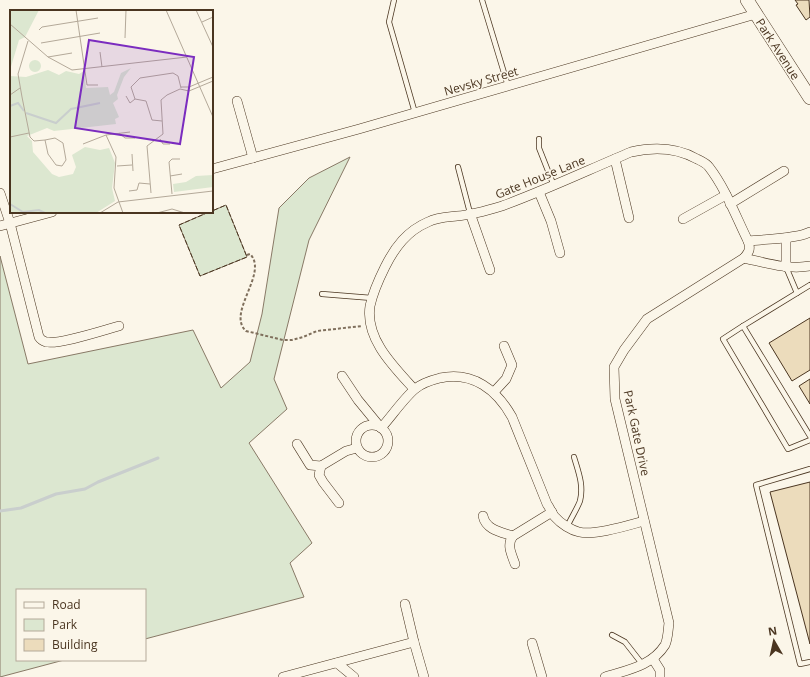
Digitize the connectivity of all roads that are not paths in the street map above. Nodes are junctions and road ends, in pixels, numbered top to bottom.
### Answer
1 (394, 0) edge
2 (482, 0) edge
3 (747, 0) edge
4 (756, 14) junction
5 (508, 86) junction
6 (810, 98) edge
7 (237, 101) dead end
8 (415, 113) junction
9 (539, 139) dead end
10 (253, 158) junction
11 (615, 159) junction
12 (458, 167) dead end
13 (213, 169) edge
14 (784, 171) dead end
15 (554, 186) junction
16 (0, 192) edge
17 (539, 192) junction
18 (726, 196) junction
19 (730, 204) junction
20 (48, 213) edge
21 (470, 213) junction
22 (629, 218) dead end
23 (683, 220) dead end
24 (10, 223) junction
25 (0, 226) edge
26 (810, 232) edge
27 (786, 238) junction
28 (748, 241) junction
29 (560, 253) dead end
30 (744, 258) junction
31 (810, 266) edge
32 (786, 267) junction
33 (490, 270) dead end
34 (810, 285) edge
35 (797, 293) junction
36 (322, 294) dead end
37 (372, 298) junction
38 (119, 326) dead end
39 (743, 326) junction
40 (504, 346) dead end
41 (342, 376) dead end
42 (414, 389) junction
43 (494, 392) junction
44 (381, 428) junction
45 (810, 436) edge
46 (810, 440) edge
47 (297, 444) dead end
48 (358, 448) junction
49 (574, 457) dead end
50 (320, 466) junction
51 (810, 469) edge
52 (339, 503) dead end
53 (552, 512) junction
54 (483, 516) dead end
55 (644, 521) junction
56 (567, 527) junction
57 (512, 536) junction
58 (515, 564) dead end
59 (405, 604) dead end
60 (612, 635) dead end
61 (414, 642) junction
62 (532, 643) dead end
63 (653, 659) junction
64 (810, 662) edge
65 (336, 663) junction
66 (643, 665) junction
67 (283, 677) edge
68 (354, 677) edge
69 (424, 677) edge
70 (542, 677) edge
71 (605, 677) edge
72 (660, 677) edge

1 - 8 lane
2 - 5 lane
3 - 4 street, Park Avenue
4 - 5 street, Nevsky Street
4 - 6 street, Park Avenue
5 - 8 street, Nevsky Street
7 - 10 street
8 - 10 street, Nevsky Street
9 - 15 lane
10 - 13 street, Nevsky Street
11 - 15 street, Gate House Lane
11 - 18 street, Gate House Lane
11 - 22 street
12 - 21 lane
14 - 19 street
15 - 17 street, Gate House Lane
16 - 24 street
17 - 21 street, Gate House Lane
17 - 29 street
18 - 19 street, Gate House Lane
18 - 23 street
19 - 28 street, Gate House Lane
20 - 24 street
21 - 33 street
21 - 37 street, Gate House Lane
24 - 25 street
24 - 38 street
26 - 27 street
27 - 28 street
27 - 32 street
28 - 30 street
30 - 32 street
30 - 55 street, Park Gate Drive
31 - 32 street
32 - 35 lane
34 - 35 lane
35 - 39 lane
36 - 37 lane
37 - 42 street, Gate House Lane
39 - 45 lane
39 - 46 lane
40 - 43 street
41 - 44 street
42 - 43 street
42 - 44 street
43 - 53 street
44 - 48 street
44 - 48 street
47 - 50 street
48 - 50 street
49 - 56 lane
50 - 52 street
51 - 64 lane
53 - 56 street
53 - 57 street
54 - 57 street
55 - 56 street
55 - 63 street, Park Gate Drive
57 - 58 street
59 - 61 street
60 - 66 lane
61 - 65 street
61 - 69 street
62 - 70 street
63 - 66 street, Park Gate Drive
63 - 72 street
65 - 67 street
65 - 68 street
66 - 71 street, Park Gate Drive

